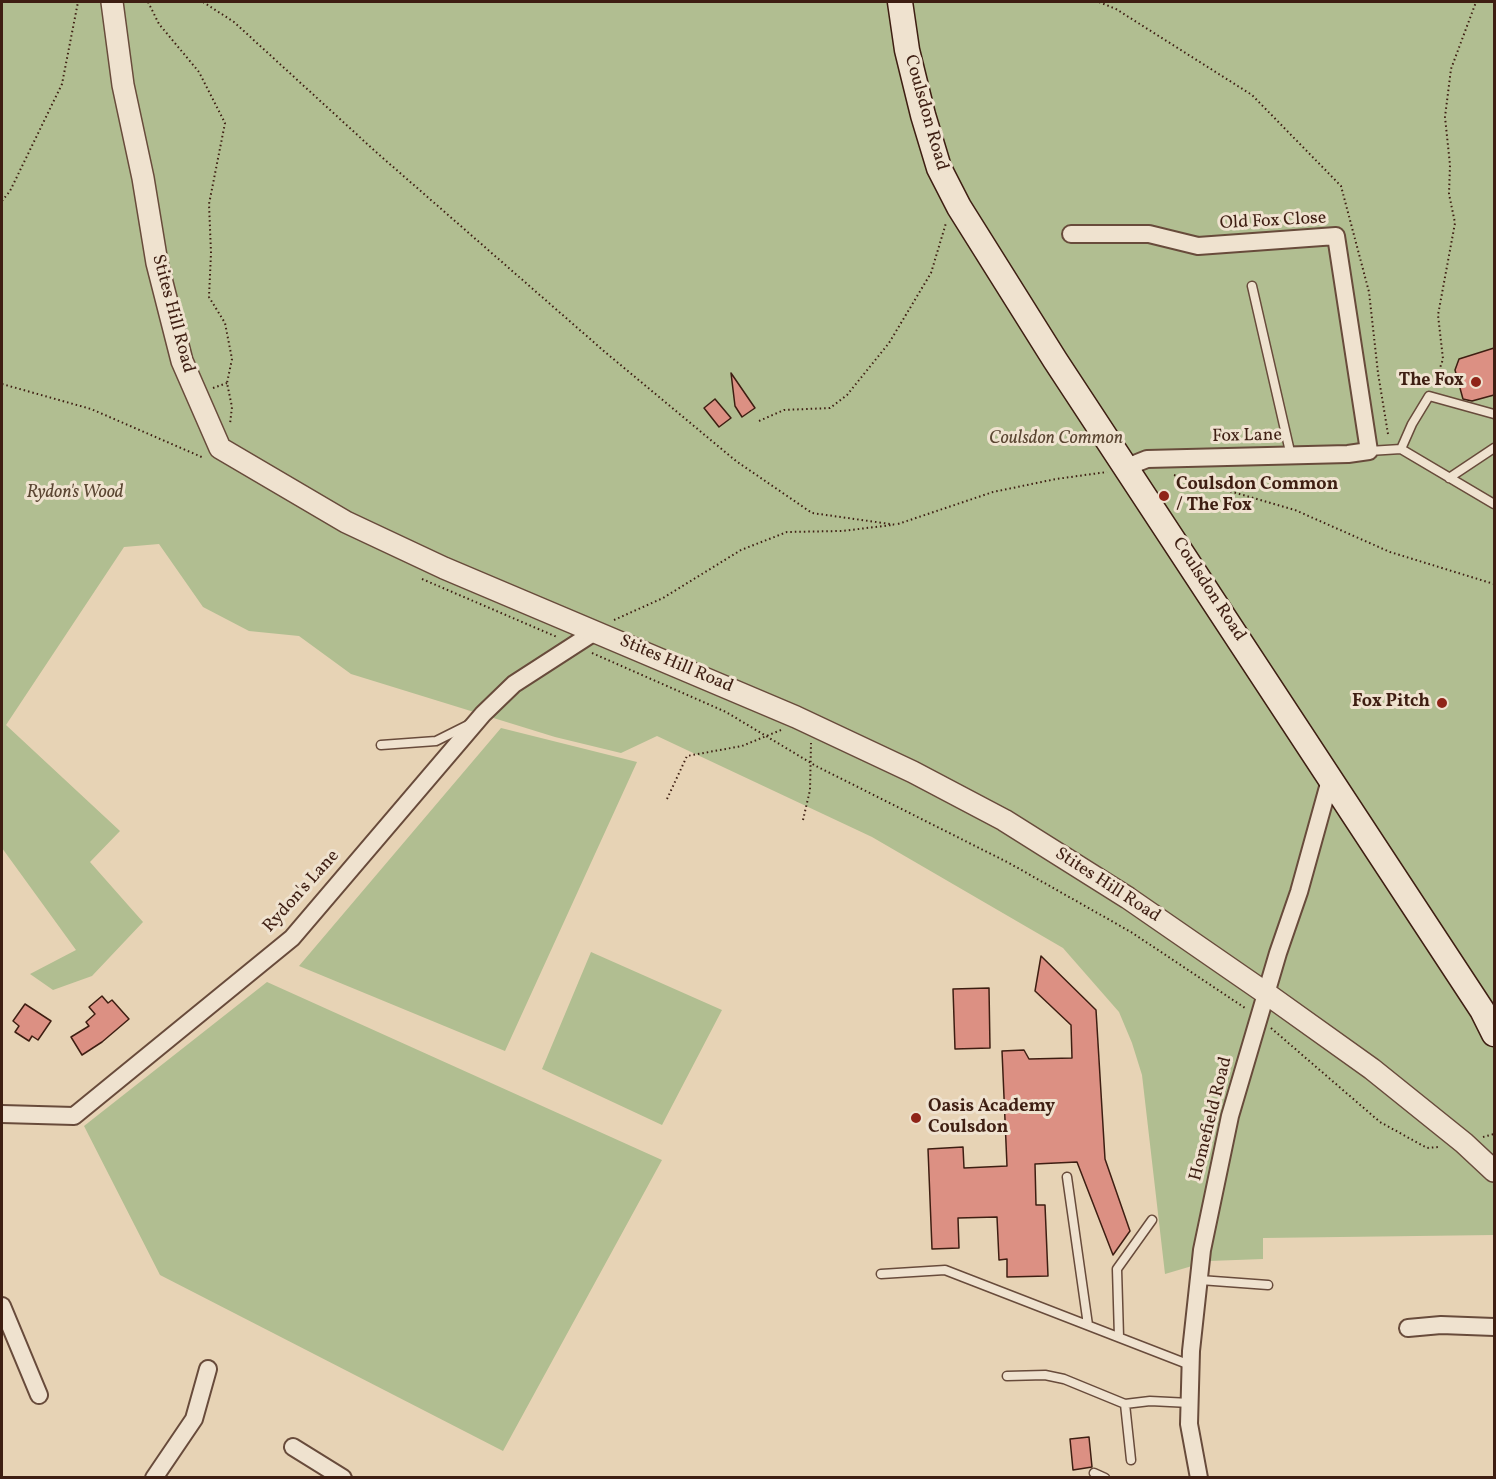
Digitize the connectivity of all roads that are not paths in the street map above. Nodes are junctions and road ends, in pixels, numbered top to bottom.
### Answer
1 (112, 2) edge
2 (900, 2) edge
3 (1071, 234) dead end
4 (1252, 286) dead end
5 (1494, 414) edge
6 (1494, 448) edge
7 (1401, 449) junction
8 (1369, 451) junction
9 (1291, 456) junction
10 (1127, 467) junction
11 (1449, 478) junction
12 (1494, 504) edge
13 (596, 631) junction
14 (480, 718) junction
15 (381, 745) dead end
16 (1330, 780) junction
17 (1267, 994) junction
18 (1494, 1034) edge
19 (2, 1114) edge
20 (1494, 1171) edge
21 (1067, 1177) dead end
22 (1152, 1220) dead end
23 (881, 1274) dead end
24 (1200, 1280) junction
25 (1269, 1285) dead end
26 (2, 1306) edge
27 (1088, 1325) junction
28 (1408, 1327) dead end
29 (1494, 1327) edge
30 (1119, 1337) junction
31 (1190, 1365) junction
32 (208, 1369) dead end
33 (1007, 1376) dead end
34 (39, 1395) dead end
35 (1190, 1403) junction
36 (1125, 1404) junction
37 (293, 1447) dead end
38 (1131, 1460) dead end
39 (1094, 1473) dead end
40 (340, 1477) edge
41 (154, 1478) edge
42 (1105, 1478) edge
43 (1199, 1478) edge

1 - 13 street, Stites Hill Road
2 - 10 main road, Coulsdon Road
3 - 8 street, Old Fox Close
4 - 9 lane
5 - 7 lane
6 - 11 lane
7 - 8 lane
7 - 11 lane
8 - 9 street, Fox Lane
9 - 10 street, Fox Lane
10 - 16 main road, Coulsdon Road
11 - 12 lane
13 - 14 street, Rydon's Lane
13 - 17 street, Stites Hill Road
14 - 15 lane
14 - 19 street, Rydon's Lane
16 - 17 street, Homefield Road
16 - 18 main road, Coulsdon Road
17 - 20 street, Stites Hill Road
17 - 24 street, Homefield Road
21 - 27 lane
22 - 30 lane
23 - 27 lane
24 - 25 lane
24 - 31 street, Homefield Road
26 - 34 street
27 - 30 lane
28 - 29 street
30 - 31 lane
31 - 35 street, Homefield Road
32 - 41 street
33 - 36 lane
35 - 36 lane
35 - 43 street, Homefield Road
36 - 38 lane
37 - 40 street
39 - 42 lane

